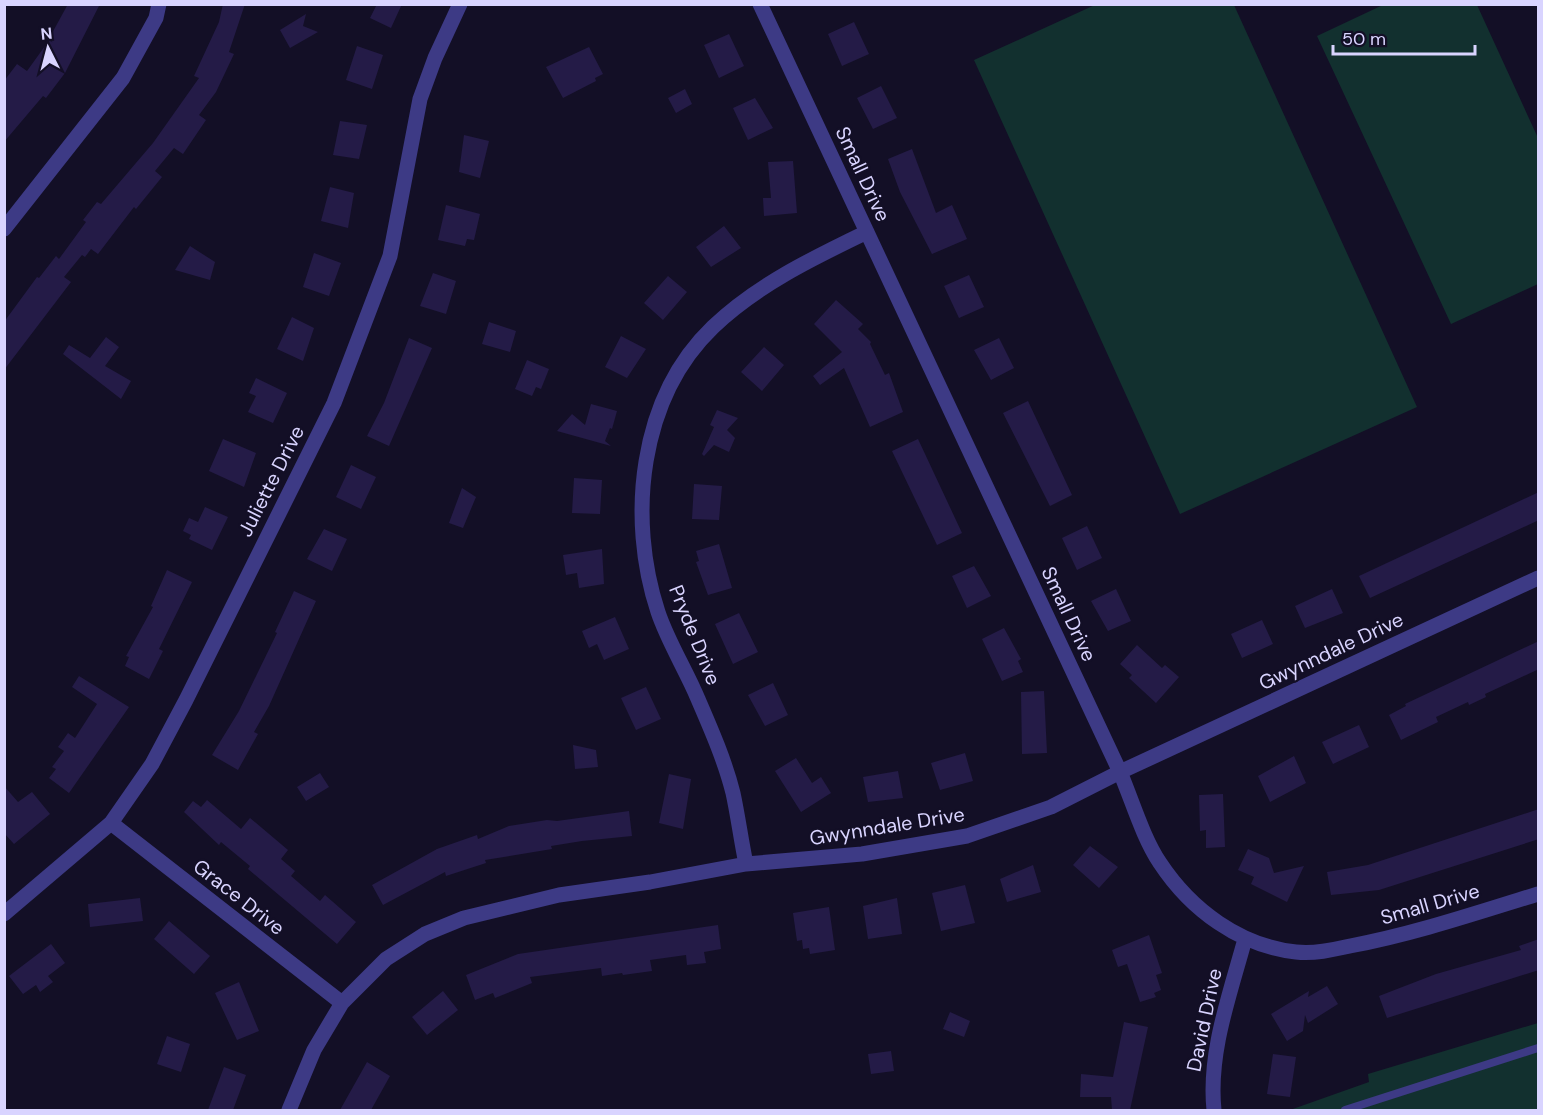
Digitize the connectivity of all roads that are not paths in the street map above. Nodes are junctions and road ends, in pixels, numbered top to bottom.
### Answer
1 (159, 4) edge
2 (460, 4) edge
3 (760, 4) edge
4 (4, 229) edge
5 (867, 232) junction
6 (1539, 579) edge
7 (1120, 771) junction
8 (111, 823) junction
9 (746, 864) junction
10 (1539, 894) edge
11 (4, 914) edge
12 (1245, 939) junction
13 (342, 1004) junction
14 (1539, 1048) edge
15 (289, 1110) edge
16 (1214, 1110) edge
17 (1345, 1110) edge

1 - 4 street
2 - 8 street, Juliette Drive
3 - 5 street, Small Drive
5 - 7 street, Small Drive
5 - 9 street, Pryde Drive
6 - 7 street, Gwynndale Drive
7 - 9 street, Gwynndale Drive
7 - 12 street, Small Drive
8 - 11 street, Juliette Drive
8 - 13 street, Grace Drive
9 - 13 street, Gwynndale Drive
10 - 12 street, Small Drive
12 - 16 street, David Drive
13 - 15 street, Gwynndale Drive
14 - 17 lane

